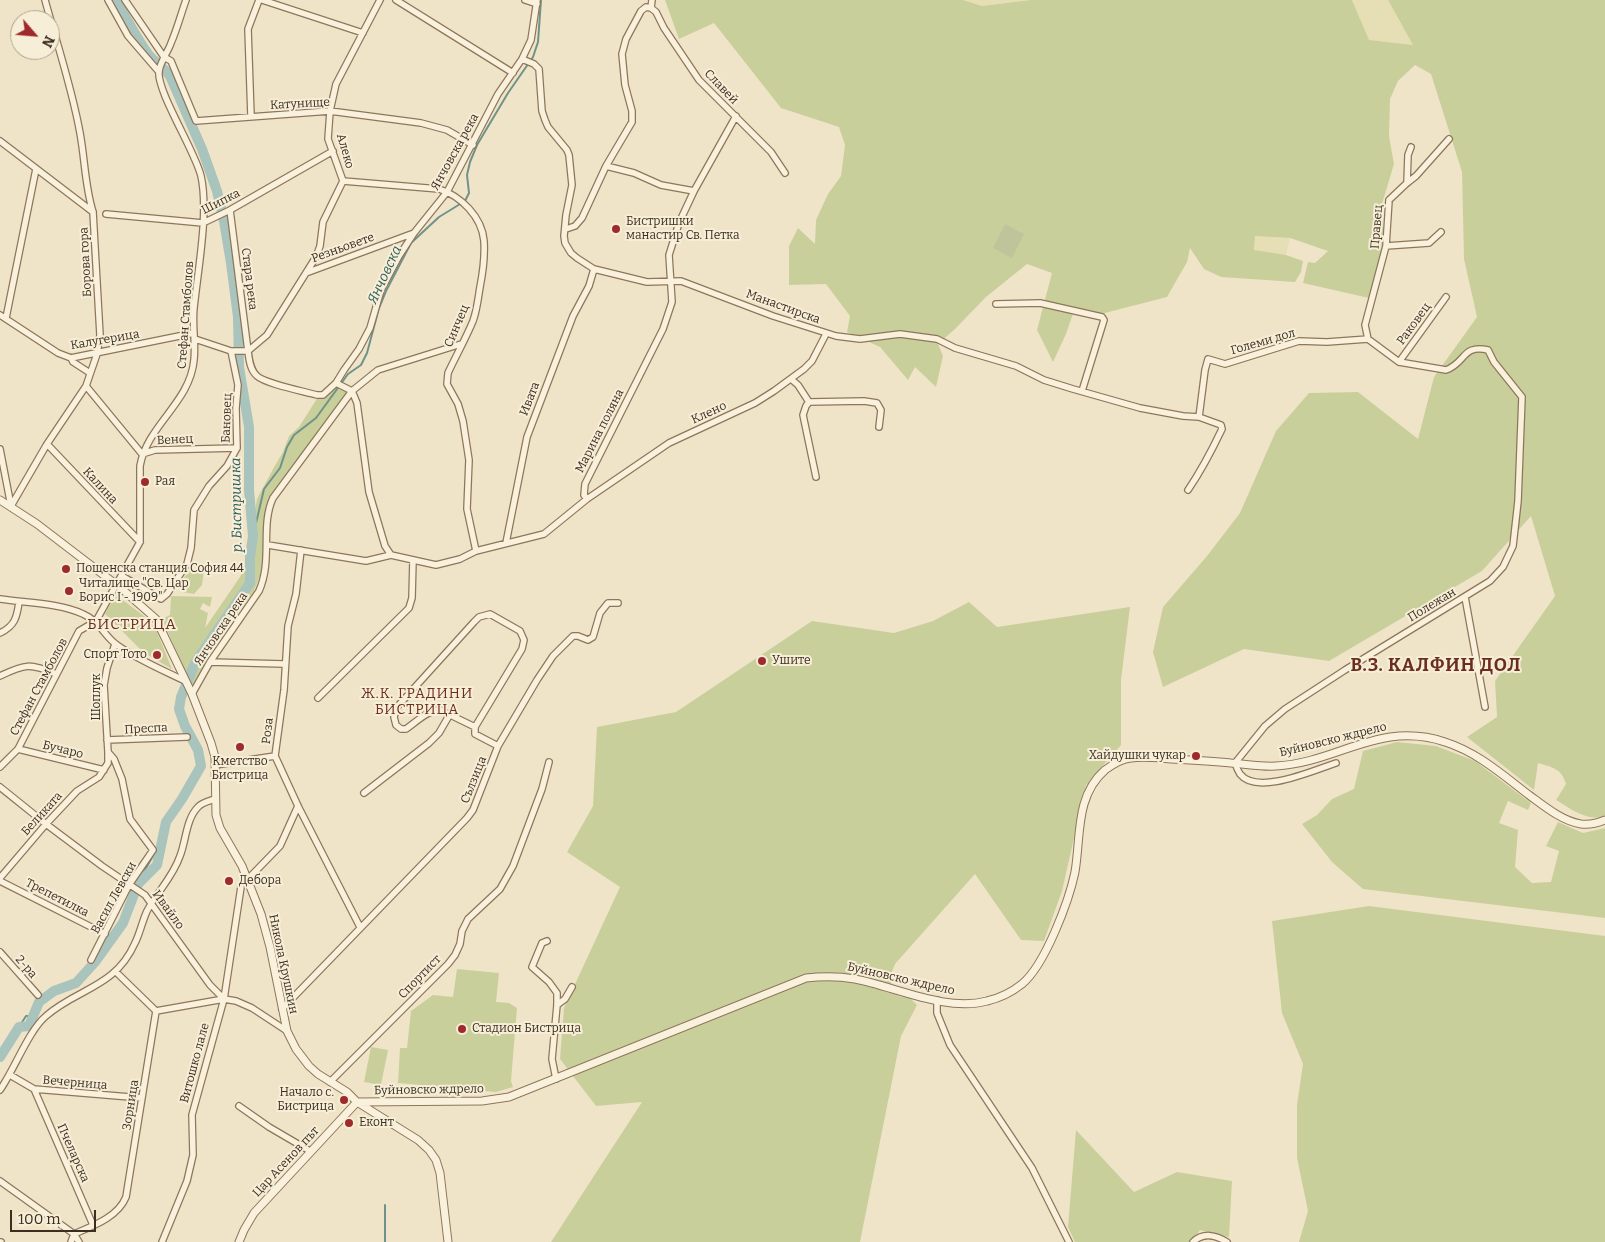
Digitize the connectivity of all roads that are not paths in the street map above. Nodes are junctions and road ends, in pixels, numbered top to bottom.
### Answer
1 (45, 0) edge
2 (108, 0) edge
3 (125, 0) edge
4 (186, 0) edge
5 (261, 0) edge
6 (380, 0) edge
7 (396, 0) edge
8 (525, 0) edge
9 (652, 0) edge
10 (537, 2) edge
11 (652, 8) junction
12 (363, 33) junction
13 (164, 57) junction
14 (522, 59) junction
15 (159, 72) junction
16 (513, 73) junction
17 (330, 111) junction
18 (252, 116) junction
19 (736, 116) junction
20 (1449, 139) dead end
21 (0, 141) edge
22 (473, 145) junction
23 (1412, 147) dead end
24 (334, 152) junction
25 (606, 166) junction
26 (36, 169) junction
27 (785, 173) dead end
28 (343, 181) junction
29 (1406, 182) junction
30 (447, 192) junction
31 (694, 192) junction
32 (228, 211) junction
33 (93, 212) junction
34 (106, 214) dead end
35 (203, 223) junction
36 (566, 229) junction
37 (1441, 232) dead end
38 (414, 233) junction
39 (1386, 246) junction
40 (594, 269) junction
41 (306, 273) junction
42 (670, 280) junction
43 (1446, 297) dead end
44 (996, 304) dead end
45 (0, 315) edge
46 (6, 318) junction
47 (826, 334) junction
48 (194, 336) junction
49 (1368, 339) junction
50 (461, 344) junction
51 (232, 351) junction
52 (248, 351) junction
53 (97, 354) junction
54 (71, 358) junction
55 (1399, 362) junction
56 (90, 373) junction
57 (791, 379) junction
58 (338, 384) junction
59 (86, 386) junction
60 (350, 390) junction
61 (1082, 391) junction
62 (809, 402) junction
63 (1199, 417) junction
64 (879, 427) dead end
65 (47, 444) junction
66 (237, 448) junction
67 (0, 449) edge
68 (142, 454) junction
69 (816, 477) dead end
70 (1188, 490) dead end
71 (588, 499) junction
72 (0, 500) edge
73 (11, 506) junction
74 (140, 542) junction
75 (506, 543) junction
76 (268, 546) junction
77 (301, 550) junction
78 (476, 551) junction
79 (391, 555) junction
80 (413, 560) junction
81 (122, 576) junction
82 (117, 585) junction
83 (1465, 597) junction
84 (0, 599) edge
85 (18, 602) junction
86 (618, 603) dead end
87 (96, 621) junction
88 (0, 633) edge
89 (115, 644) junction
90 (210, 662) junction
91 (284, 664) junction
92 (56, 674) junction
93 (0, 676) edge
94 (186, 681) junction
95 (192, 693) junction
96 (318, 698) dead end
97 (1485, 707) dead end
98 (450, 714) junction
99 (476, 727) junction
100 (186, 737) dead end
101 (107, 740) junction
102 (498, 746) junction
103 (18, 749) junction
104 (108, 752) junction
105 (275, 756) junction
106 (549, 762) dead end
107 (1235, 763) junction
108 (1336, 763) dead end
109 (215, 765) junction
110 (0, 767) edge
111 (104, 770) junction
112 (0, 787) edge
113 (364, 793) dead end
114 (214, 798) junction
115 (298, 806) junction
116 (1605, 820) edge
117 (46, 824) junction
118 (151, 847) joint
119 (0, 879) edge
120 (248, 879) junction
121 (129, 885) junction
122 (241, 887) dead end
123 (152, 904) junction
124 (360, 927) junction
125 (105, 934) junction
126 (547, 941) dead end
127 (0, 952) edge
128 (91, 960) dead end
129 (116, 972) junction
130 (572, 987) dead end
131 (38, 995) dead end
132 (224, 998) junction
133 (937, 1000) junction
134 (558, 1005) junction
135 (282, 1010) junction
136 (156, 1011) junction
137 (287, 1031) junction
138 (10, 1075) junction
139 (556, 1079) junction
140 (330, 1082) junction
141 (34, 1089) junction
142 (0, 1090) edge
143 (142, 1098) junction
144 (357, 1102) junction
145 (239, 1106) dead end
146 (310, 1151) junction
147 (0, 1181) edge
148 (93, 1225) junction
149 (74, 1234) junction
150 (71, 1242) edge
151 (79, 1242) edge
152 (162, 1242) edge
153 (239, 1242) edge
154 (448, 1242) edge
155 (1069, 1242) edge
156 (1193, 1242) edge
157 (1227, 1242) edge

1 - 33 street, Борова гора
2 - 15 street
3 - 13 street
4 - 13 street, Стефан Стамболов
5 - 12 street
5 - 18 street
6 - 12 street, Алеко
7 - 16 street
8 - 10 street, Янчовска река
9 - 11 street
10 - 14 street, Янчовска река
11 - 19 street, Славей
11 - 25 street
12 - 17 street, Алеко
13 - 15 street, Стефан Стамболов
13 - 18 street, Катунище
14 - 16 street, Янчовска река
14 - 36 street, Манастирска
15 - 35 street, Стефан Стамболов
16 - 22 street, Янчовска река
17 - 18 street, Катунище
17 - 22 street, Катунище
17 - 24 street, Алеко
19 - 27 street, Славей
19 - 31 street, Марина поляна
20 - 29 street, Правец
21 - 26 street
22 - 30 street, Янчовска река
23 - 29 street
24 - 28 street, Алеко
24 - 32 street, Шипка
25 - 31 street
25 - 36 street
26 - 33 street
26 - 46 street
28 - 30 street, Синчец
28 - 41 street, Алеко
29 - 39 street, Правец
30 - 38 street, Янчовска река
30 - 50 street, Синчец
31 - 42 street, Марина поляна
32 - 35 street, Шипка
32 - 52 street, Стара река
33 - 53 street, Борова гора
34 - 35 street, Шипка
35 - 48 street, Стефан Стамболов
36 - 40 street, Манастирска
37 - 39 street
38 - 41 street, Резньовете
38 - 58 street, Янчовска река
39 - 49 street, Правец
40 - 42 street, Манастирска
40 - 75 street, Ивата
41 - 52 street, Алеко
42 - 47 street, Манастирска
42 - 71 street, Марина поляна
43 - 55 street, Раковец
44 - 61 street
45 - 46 street, Калугерица
46 - 54 street, Калугерица
47 - 57 street, Клено
47 - 61 street, Манастирска
48 - 51 street
48 - 53 street, Калугерица
48 - 68 street, Стефан Стамболов
49 - 55 street
49 - 63 street, Големи дол
50 - 60 street, Янчовска река
50 - 78 street, Синчец
51 - 52 street
51 - 66 street, Бановец
52 - 58 street
53 - 54 street, Калугерица
53 - 56 street, Борова гора
54 - 56 street
55 - 83 street, Полежан
56 - 59 street, Борова гора
57 - 62 street
57 - 71 street, Клено
58 - 60 street
59 - 65 street, Борова гора
59 - 68 street, Венец
60 - 76 street, Янчовска река
60 - 79 street
61 - 63 street, Манастирска
62 - 64 street
62 - 69 street
63 - 70 street, Манастирска
65 - 73 street, Борова гора
65 - 74 street, Калина
66 - 68 street, Венец
66 - 81 street, Бановец
67 - 73 street
68 - 74 street, Стефан Стамболов
71 - 75 street
72 - 73 street
73 - 82 street
74 - 81 street, Стефан Стамболов
75 - 78 street
76 - 77 street
76 - 90 street, Янчовска река
77 - 79 street
77 - 91 street, Роза
78 - 80 street
79 - 80 street
80 - 96 street
81 - 82 street, Стефан Стамболов
82 - 87 street, Стефан Стамболов
82 - 94 street, Никола Крушкин
83 - 97 street
83 - 107 street, Полежан
84 - 85 street
85 - 87 street
85 - 88 street
86 - 102 street, Сълзица
87 - 89 street
87 - 92 street, Стефан Стамболов
89 - 94 street
89 - 101 street, Шоплук
90 - 91 street
90 - 95 street, Янчовска река
91 - 105 street, Роза
92 - 93 street
92 - 103 street, Стефан Стамболов
94 - 95 street, Никола Крушкин
95 - 109 street, Никола Крушкин
98 - 99 street
98 - 99 street
98 - 113 street
99 - 102 street
100 - 101 street, Преспа
101 - 104 street, Шоплук
102 - 124 street, Сълзица
103 - 110 street, Стефан Стамболов
103 - 111 street, Бучаро
104 - 111 street, Шоплук
104 - 118 street, Шоплук
105 - 109 street
105 - 115 street, Роза
106 - 140 street, Спортист
107 - 108 street
107 - 116 street, Буйновско ждрело
107 - 133 street, Буйновско ждрело
109 - 114 street, Никола Крушкин
111 - 117 street, Беликата
112 - 117 street, Ивайло
114 - 120 street, Никола Крушкин
114 - 123 street
115 - 120 street
115 - 124 street, Роза
117 - 119 street, Беликата
117 - 121 street, Ивайло
118 - 121 street, Васил Левски
119 - 125 street, Трепетилка
120 - 135 street, Никола Крушкин
121 - 123 street, Ивайло
121 - 125 street, Васил Левски
122 - 132 street, Витошко лале
123 - 129 street
123 - 132 street, Ивайло
124 - 135 street, Сълзица
125 - 128 street, Васил Левски
126 - 134 street
127 - 131 street, 2-ра
129 - 136 street
129 - 138 street
130 - 134 street
132 - 136 street
132 - 137 street, Ивайло
132 - 152 street, Витошко лале
133 - 139 street, Буйновско ждрело
133 - 155 street
134 - 139 street
135 - 137 street, Никола Крушкин
136 - 143 street, Зорница
137 - 140 street, Никола Крушкин
138 - 141 street, Вечерница
138 - 142 street
139 - 144 street, Буйновско ждрело
140 - 144 street, Никола Крушкин
141 - 143 street, Вечерница
141 - 148 street, Пчеларска
143 - 148 street, Зорница
144 - 146 street, Цар Асенов път
144 - 154 street, Никола Крушкин
145 - 146 street
146 - 153 street, Цар Асенов път
147 - 149 street
148 - 149 street, Зорница
149 - 150 street
149 - 151 street
156 - 157 street

